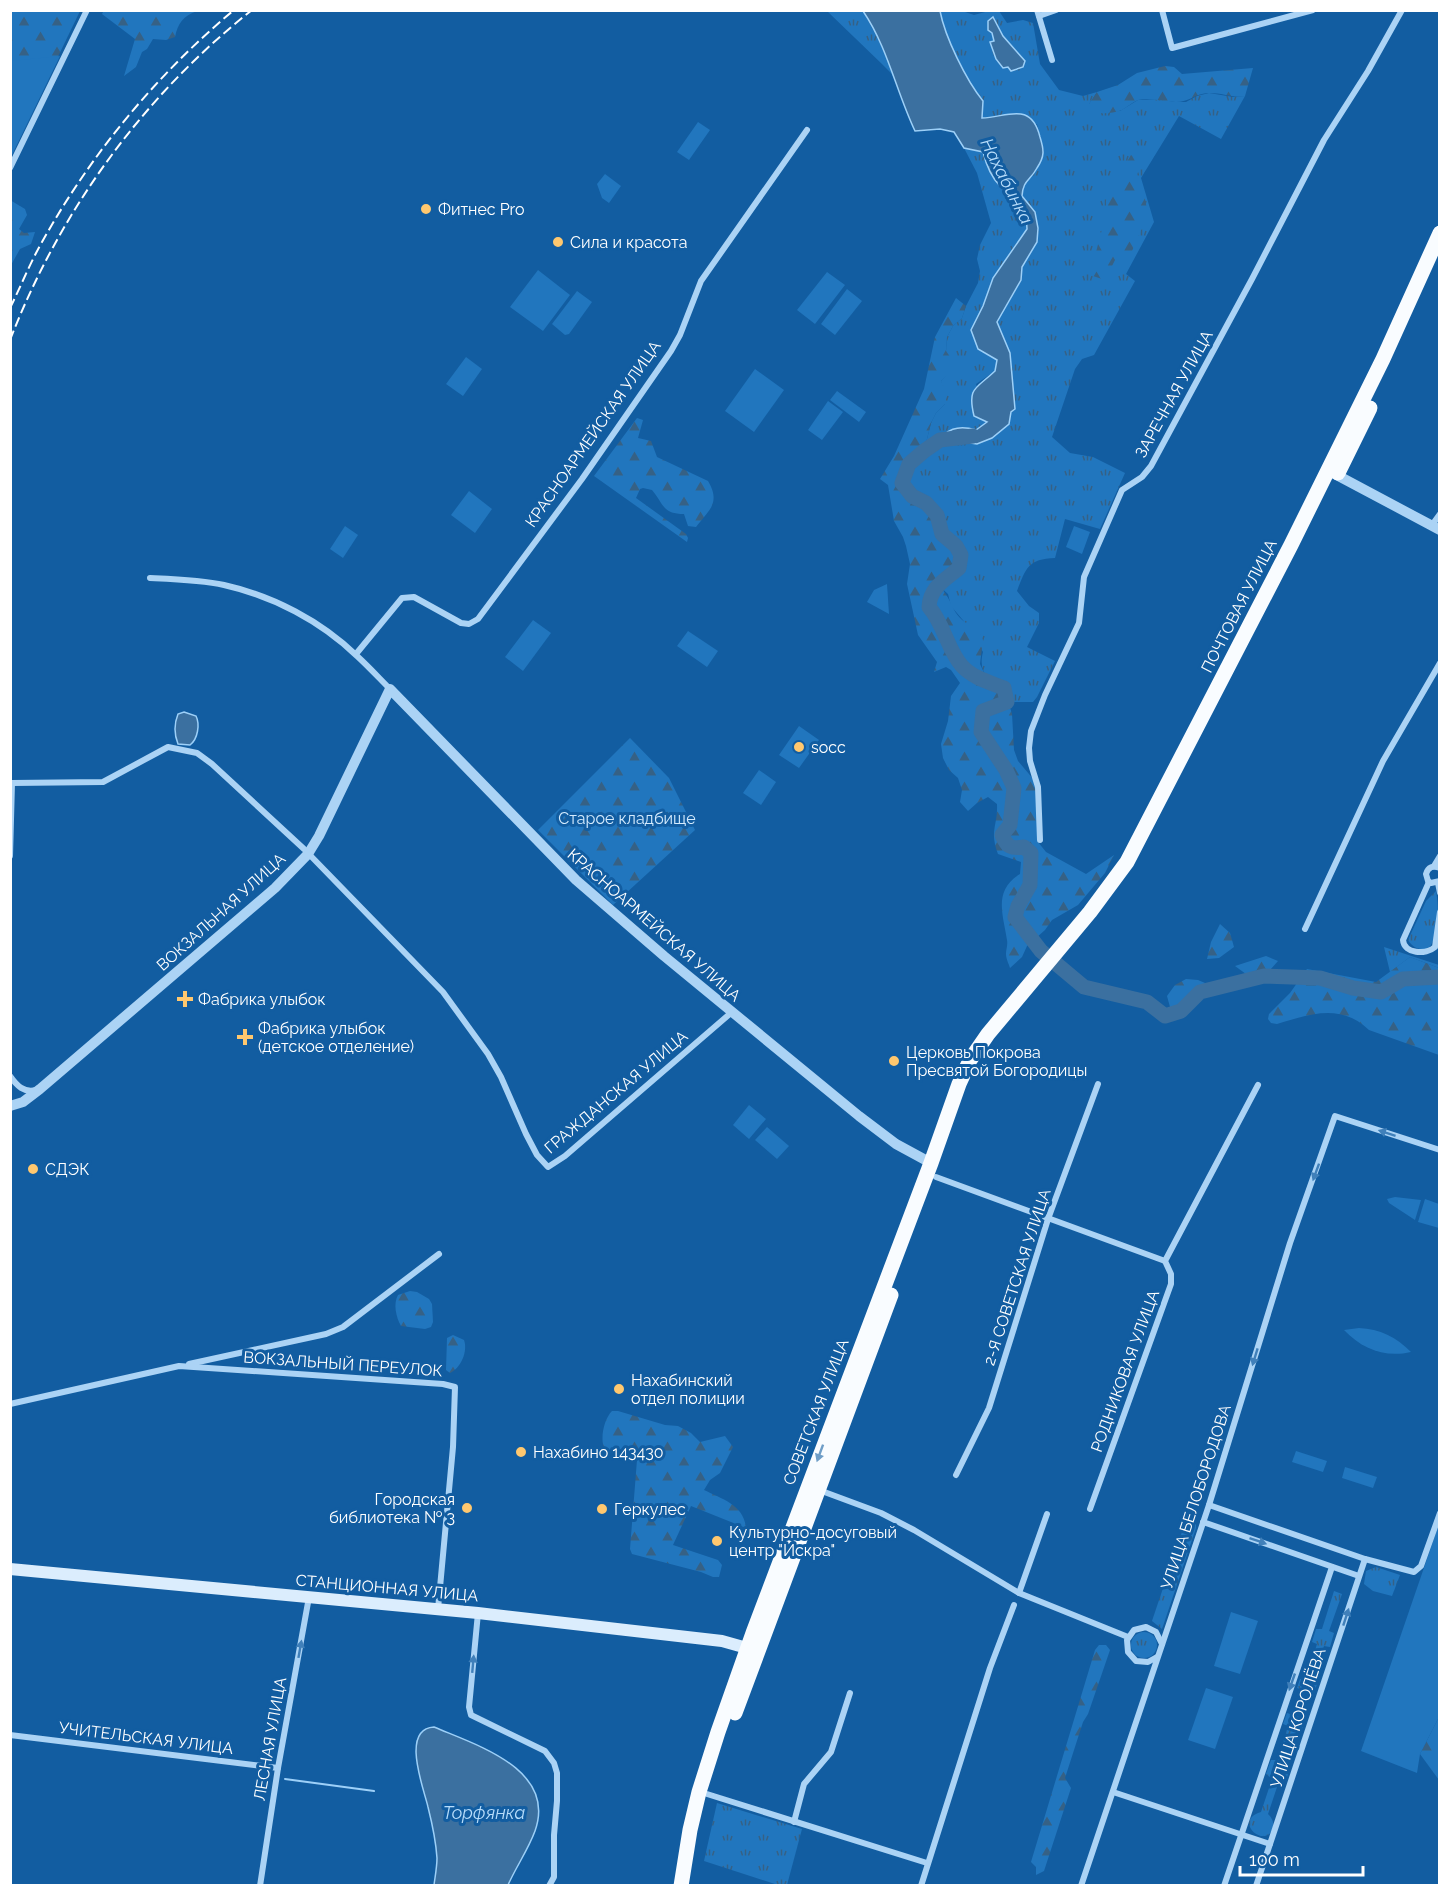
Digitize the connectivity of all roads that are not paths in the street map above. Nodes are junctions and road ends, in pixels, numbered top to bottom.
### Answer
1 (87, 10) edge
2 (1056, 10) edge
3 (1162, 10) edge
4 (1313, 10) edge
5 (1402, 10) edge
6 (1038, 13) edge
7 (1052, 60) dead end
8 (807, 130) dead end
9 (10, 168) edge
10 (1440, 233) edge
11 (1440, 255) edge
12 (1332, 473) junction
13 (1440, 514) edge
14 (1436, 528) edge
15 (150, 578) dead end
16 (356, 654) junction
17 (1440, 663) edge
18 (390, 689) junction
19 (1040, 840) dead end
20 (308, 854) junction
21 (10, 856) edge
22 (1440, 856) edge
23 (1437, 867) edge
24 (1429, 882) junction
25 (1439, 882) edge
26 (1440, 893) edge
27 (1440, 912) edge
28 (1305, 929) dead end
29 (1040, 977) junction
30 (732, 1012) junction
31 (10, 1076) edge
32 (1098, 1084) dead end
33 (1258, 1085) dead end
34 (40, 1089) junction
35 (10, 1106) edge
36 (1440, 1150) edge
37 (933, 1170) junction
38 (1048, 1219) junction
39 (439, 1254) dead end
40 (1165, 1261) junction
41 (179, 1366) junction
42 (10, 1404) edge
43 (956, 1475) dead end
44 (813, 1487) junction
45 (1209, 1505) junction
46 (1090, 1509) dead end
47 (1440, 1513) edge
48 (1047, 1514) dead end
49 (1203, 1522) junction
50 (1365, 1559) junction
51 (1332, 1567) junction
52 (10, 1569) edge
53 (1359, 1576) junction
54 (1019, 1593) junction
55 (309, 1597) junction
56 (1014, 1605) dead end
57 (438, 1609) junction
58 (478, 1613) junction
59 (1128, 1637) junction
60 (1162, 1645) junction
61 (753, 1650) junction
62 (1158, 1655) junction
63 (850, 1693) dead end
64 (10, 1735) edge
65 (278, 1768) junction
66 (1113, 1792) junction
67 (707, 1794) junction
68 (794, 1822) junction
69 (1241, 1834) junction
70 (1270, 1844) junction
71 (927, 1863) junction
72 (260, 1886) edge
73 (549, 1886) edge
74 (681, 1886) edge
75 (690, 1886) edge
76 (921, 1886) edge
77 (1082, 1886) edge
78 (1224, 1886) edge
79 (1257, 1886) edge

1 - 9 street
2 - 6 street
3 - 4 street
5 - 19 street, ЗАРЕЧНАЯ УЛИЦА
6 - 7 street
8 - 16 street, КРАСНОАРМЕЙСКАЯ УЛИЦА
10 - 12 main road, ПОЧТОВАЯ УЛИЦА
11 - 12 main road, ПОЧТОВАЯ УЛИЦА
12 - 14 street
12 - 29 main road, ПОЧТОВАЯ УЛИЦА
13 - 14 street
15 - 16 street, КРАСНОАРМЕЙСКАЯ УЛИЦА
16 - 18 street, КРАСНОАРМЕЙСКАЯ УЛИЦА
17 - 28 street
18 - 20 street, ВОКЗАЛЬНАЯ УЛИЦА
18 - 30 street, КРАСНОАРМЕЙСКАЯ УЛИЦА
20 - 21 street
20 - 30 street, ГРАЖДАНСКАЯ УЛИЦА
20 - 34 street, ВОКЗАЛЬНАЯ УЛИЦА
22 - 23 street
23 - 24 street
24 - 25 street
24 - 27 street
25 - 26 street
29 - 37 main road
29 - 37 main road, СОВЕТСКАЯ УЛИЦА
30 - 37 street, КРАСНОАРМЕЙСКАЯ УЛИЦА
31 - 34 street
32 - 38 street, 2-Я СОВЕТСКАЯ УЛИЦА
33 - 40 street
34 - 35 street, ВОКЗАЛЬНАЯ УЛИЦА
36 -> 45 street, УЛИЦА БЕЛОБОРОДОВА
37 - 38 street
37 - 44 main road, СОВЕТСКАЯ УЛИЦА
38 - 40 street
38 - 43 street, 2-Я СОВЕТСКАЯ УЛИЦА
39 - 41 street
40 - 46 street, РОДНИКОВАЯ УЛИЦА
41 - 42 street, ВОКЗАЛЬНЫЙ ПЕРЕУЛОК
41 - 57 street, ВОКЗАЛЬНЫЙ ПЕРЕУЛОК
44 - 54 street
44 - 61 main road, СОВЕТСКАЯ УЛИЦА
45 - 49 street, УЛИЦА БЕЛОБОРОДОВА
45 - 50 street
47 - 50 street
48 - 54 street
49 -> 51 street
49 - 60 street, УЛИЦА БЕЛОБОРОДОВА
50 - 53 street, УЛИЦА КОРОЛЁВА
51 - 53 street
51 -> 69 street, УЛИЦА КОРОЛЁВА
52 - 55 main road, СТАНЦИОННАЯ УЛИЦА
70 -> 53 street, УЛИЦА КОРОЛЁВА
54 - 59 street
55 - 57 main road, СТАНЦИОННАЯ УЛИЦА
65 -> 55 street, ЛЕСНАЯ УЛИЦА
56 - 71 street
57 - 58 main road, СТАНЦИОННАЯ УЛИЦА
58 - 61 main road, СТАНЦИОННАЯ УЛИЦА
73 -> 58 street
59 - 60 street
59 - 62 street
60 - 62 street, УЛИЦА БЕЛОБОРОДОВА
61 - 67 main road, СОВЕТСКАЯ УЛИЦА
61 - 74 main road, СОВЕТСКАЯ УЛИЦА
62 - 66 street, УЛИЦА БЕЛОБОРОДОВА
63 - 68 street
64 - 65 street, УЧИТЕЛЬСКАЯ УЛИЦА
65 - 72 street, ЛЕСНАЯ УЛИЦА
66 - 69 street
66 - 77 street, УЛИЦА БЕЛОБОРОДОВА
67 - 68 street
67 - 75 main road, СОВЕТСКАЯ УЛИЦА
68 - 71 street
69 - 70 street
69 - 78 street, УЛИЦА КОРОЛЁВА
70 - 79 street, УЛИЦА КОРОЛЁВА
71 - 76 street

